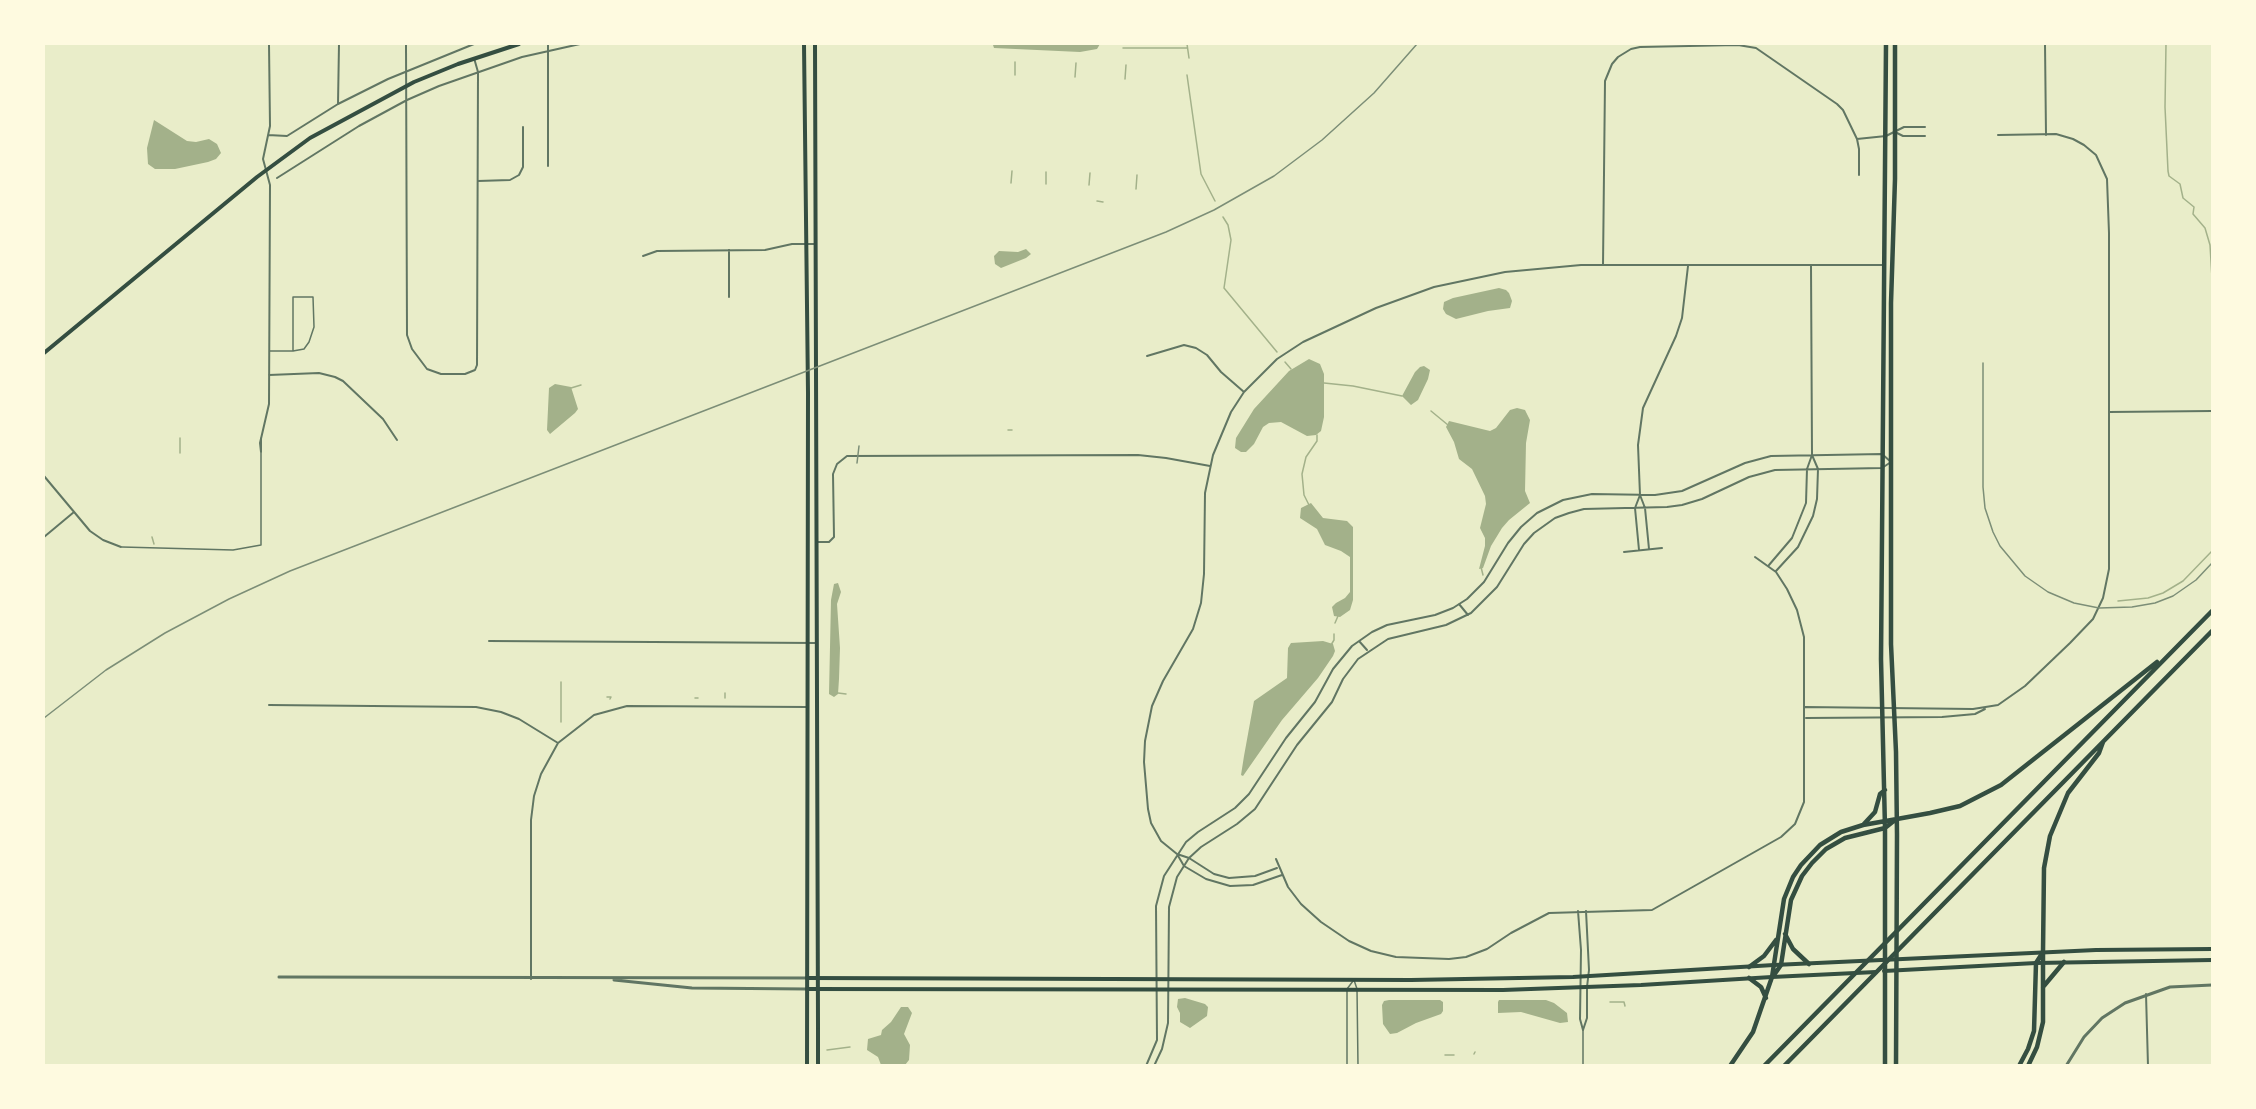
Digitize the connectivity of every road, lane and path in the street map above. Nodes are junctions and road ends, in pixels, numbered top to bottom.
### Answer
1 (269, 44) edge
2 (339, 44) edge
3 (406, 44) edge
4 (474, 44) edge
5 (519, 44) edge
6 (548, 44) edge
7 (580, 44) edge
8 (804, 44) edge
9 (815, 44) edge
10 (1738, 44) edge
11 (1886, 44) edge
12 (1895, 44) edge
13 (2045, 44) edge
14 (548, 50) junction
15 (474, 58) junction
16 (406, 70) junction
17 (478, 72) junction
18 (408, 85) junction
19 (407, 100) junction
20 (338, 104) junction
21 (523, 127) dead end
22 (1925, 128) dead end
23 (1895, 132) junction
24 (268, 135) junction
25 (1998, 135) dead end
26 (2046, 135) junction
27 (1886, 136) junction
28 (1925, 136) dead end
29 (1857, 139) junction
30 (548, 166) dead end
31 (266, 170) junction
32 (1859, 175) dead end
33 (277, 178) dead end
34 (478, 181) junction
35 (806, 244) junction
36 (816, 244) junction
37 (729, 250) junction
38 (643, 256) dead end
39 (1603, 265) junction
40 (1883, 265) junction
41 (1688, 266) junction
42 (1811, 266) junction
43 (729, 297) dead end
44 (269, 351) junction
45 (293, 351) junction
46 (44, 353) edge
47 (1147, 356) dead end
48 (269, 375) junction
49 (1245, 392) junction
50 (2212, 411) edge
51 (2109, 412) junction
52 (397, 440) dead end
53 (261, 452) joint
54 (1882, 454) junction
55 (1812, 456) junction
56 (1891, 462) junction
57 (1210, 466) junction
58 (1882, 468) junction
59 (1807, 469) junction
60 (1818, 469) junction
61 (44, 476) edge
62 (1640, 495) junction
63 (1635, 508) junction
64 (1645, 508) junction
65 (74, 512) junction
66 (44, 537) edge
67 (816, 542) junction
68 (121, 547) joint
69 (1662, 548) dead end
70 (1649, 549) junction
71 (1639, 550) junction
72 (1624, 552) dead end
73 (1755, 557) dead end
74 (1769, 565) junction
75 (1776, 572) junction
76 (1460, 604) junction
77 (2212, 611) edge
78 (1468, 615) junction
79 (2212, 631) edge
80 (489, 641) dead end
81 (1359, 641) junction
82 (808, 643) junction
83 (817, 643) junction
84 (2174, 650) junction
85 (1367, 651) junction
86 (268, 705) dead end
87 (807, 707) junction
88 (1805, 707) junction
89 (1883, 707) junction
90 (1894, 708) junction
91 (1987, 708) junction
92 (1805, 718) junction
93 (1883, 718) junction
94 (1894, 718) junction
95 (2105, 739) junction
96 (558, 743) junction
97 (1885, 790) junction
98 (1897, 819) junction
99 (1885, 821) junction
100 (1863, 825) junction
101 (1885, 828) junction
102 (1177, 855) junction
103 (1189, 858) junction
104 (1276, 859) dead end
105 (1184, 866) junction
106 (1278, 868) junction
107 (1282, 875) junction
108 (1578, 911) junction
109 (1586, 911) junction
110 (1785, 934) junction
111 (1778, 938) junction
112 (2212, 949) edge
113 (2043, 952) junction
114 (2212, 960) edge
115 (2064, 962) junction
116 (2036, 963) junction
117 (2043, 963) junction
118 (1809, 964) junction
119 (1781, 965) junction
120 (1774, 966) junction
121 (1749, 967) junction
122 (1581, 976) junction
123 (1589, 976) junction
124 (279, 977) dead end
125 (1772, 977) junction
126 (603, 978) junction
127 (807, 978) junction
128 (818, 978) junction
129 (1749, 978) junction
130 (531, 979) junction
131 (1036, 979) junction
132 (1156, 979) junction
133 (1169, 979) junction
134 (1354, 980) junction
135 (2212, 986) edge
136 (1580, 987) junction
137 (1587, 987) junction
138 (2043, 987) junction
139 (1036, 988) junction
140 (1156, 988) junction
141 (1169, 988) junction
142 (807, 989) junction
143 (818, 989) junction
144 (1347, 989) junction
145 (1357, 989) junction
146 (2146, 994) junction
147 (1766, 998) junction
148 (1583, 1029) junction
149 (807, 1065) edge
150 (818, 1065) edge
151 (1146, 1065) edge
152 (1154, 1065) edge
153 (1347, 1065) edge
154 (1358, 1065) edge
155 (1583, 1065) edge
156 (1730, 1065) edge
157 (1764, 1065) edge
158 (1784, 1065) edge
159 (1885, 1065) edge
160 (1896, 1065) edge
161 (2019, 1065) edge
162 (2028, 1065) edge
163 (2066, 1065) edge
164 (2148, 1065) edge

1 - 24 street
2 - 20 street
3 - 16 street
4 - 16 street
5 - 15 main road
6 - 14 street
7 - 14 street
8 - 35 main road
9 - 36 main road
10 - 29 street
10 - 39 street
11 - 27 highway
12 - 23 highway
13 - 26 street
14 - 17 street
14 - 30 street
15 - 17 street
15 - 18 main road
16 - 18 street
16 - 20 street
17 - 19 street
17 - 34 street
18 - 19 street
18 - 31 main road
19 - 33 street
19 - 34 street
20 - 24 street
21 - 34 street
22 - 23 street
23 - 27 street
23 - 28 street
23 - 56 highway
24 - 31 street
25 - 26 street
26 - 51 street
27 - 29 street
27 - 40 highway
29 - 32 street
31 - 44 street
31 - 46 main road
35 - 36 street
35 - 37 street
35 - 82 main road
36 - 67 main road
37 - 38 street
37 - 43 street
39 - 41 street
39 - 49 street
40 - 42 street
40 - 54 highway
41 - 42 street
41 - 62 street
42 - 55 street
44 - 45 lane
44 - 48 street
45 - 45 lane
47 - 49 street
48 - 52 street
48 - 53 street
49 - 57 street
50 - 51 street
51 - 91 street
53 - 68 lane
54 - 55 street
54 - 56 street
54 - 58 highway
55 - 59 street
55 - 60 street
55 - 62 street
56 - 58 street
56 - 90 highway
57 - 67 street
57 - 102 street
58 - 60 street
58 - 89 highway
59 - 60 street
59 - 64 street
59 - 74 street
60 - 75 street
61 - 65 street
62 - 63 street
62 - 64 street
62 - 76 street
63 - 64 street
63 - 71 street
63 - 78 street
64 - 70 street
65 - 66 street
65 - 68 street
67 - 83 main road
69 - 70 street
70 - 71 street
71 - 72 street
73 - 74 street
74 - 75 street
75 - 88 street
76 - 78 street
76 - 81 street
77 - 84 highway
78 - 85 street
79 - 95 highway
80 - 82 street
81 - 85 street
81 - 102 street
82 - 83 street
82 - 87 main road
83 - 128 main road
84 - 98 highway
84 - 157 highway
85 - 103 street
86 - 96 street
87 - 96 street
87 - 127 main road
88 - 89 street
88 - 92 street
89 - 90 street
89 - 93 highway
90 - 91 street
90 - 94 highway
91 - 94 street
92 - 93 street
92 - 109 street
93 - 94 street
93 - 97 highway
94 - 98 highway
95 - 113 highway
95 - 158 highway
96 - 130 street
97 - 99 highway
97 - 100 highway
98 - 99 highway
98 - 101 highway
98 - 160 highway
99 - 100 highway
99 - 101 highway
100 - 111 highway
101 - 110 highway
101 - 159 highway
102 - 103 street
102 - 105 street
102 - 132 street
103 - 105 street
103 - 106 street
104 - 106 street
105 - 107 street
105 - 133 street
106 - 107 street
107 - 108 street
108 - 109 street
108 - 122 street
109 - 123 street
110 - 118 highway
110 - 119 highway
111 - 120 highway
111 - 121 highway
112 - 113 main road
113 - 116 highway
113 - 117 highway
113 - 118 main road
114 - 115 main road
115 - 117 main road
115 - 138 highway
116 - 117 main road
116 - 125 main road
116 - 161 highway
117 - 138 highway
118 - 119 main road
119 - 120 main road
119 - 125 highway
120 - 121 main road
120 - 125 highway
121 - 123 main road
122 - 123 main road
122 - 134 main road
122 - 136 street
123 - 137 street
124 - 130 street
125 - 129 main road
125 - 147 highway
126 - 127 street
126 - 130 street
126 - 142 street
127 - 128 main road
127 - 142 main road
128 - 131 main road
128 - 143 main road
129 - 137 main road
129 - 147 highway
131 - 132 main road
131 - 139 main road
132 - 133 main road
132 - 140 street
133 - 134 main road
133 - 141 street
134 - 144 lane
134 - 145 lane
135 - 146 street
136 - 137 main road
136 - 145 main road
136 - 148 street
137 - 148 street
138 - 162 highway
139 - 140 main road
139 - 143 main road
140 - 141 main road
140 - 151 street
141 - 144 main road
141 - 152 street
142 - 143 main road
142 - 149 main road
143 - 150 main road
144 - 145 main road
144 - 153 lane
145 - 154 lane
146 - 163 street
146 - 164 street
147 - 156 highway
148 - 155 lane

